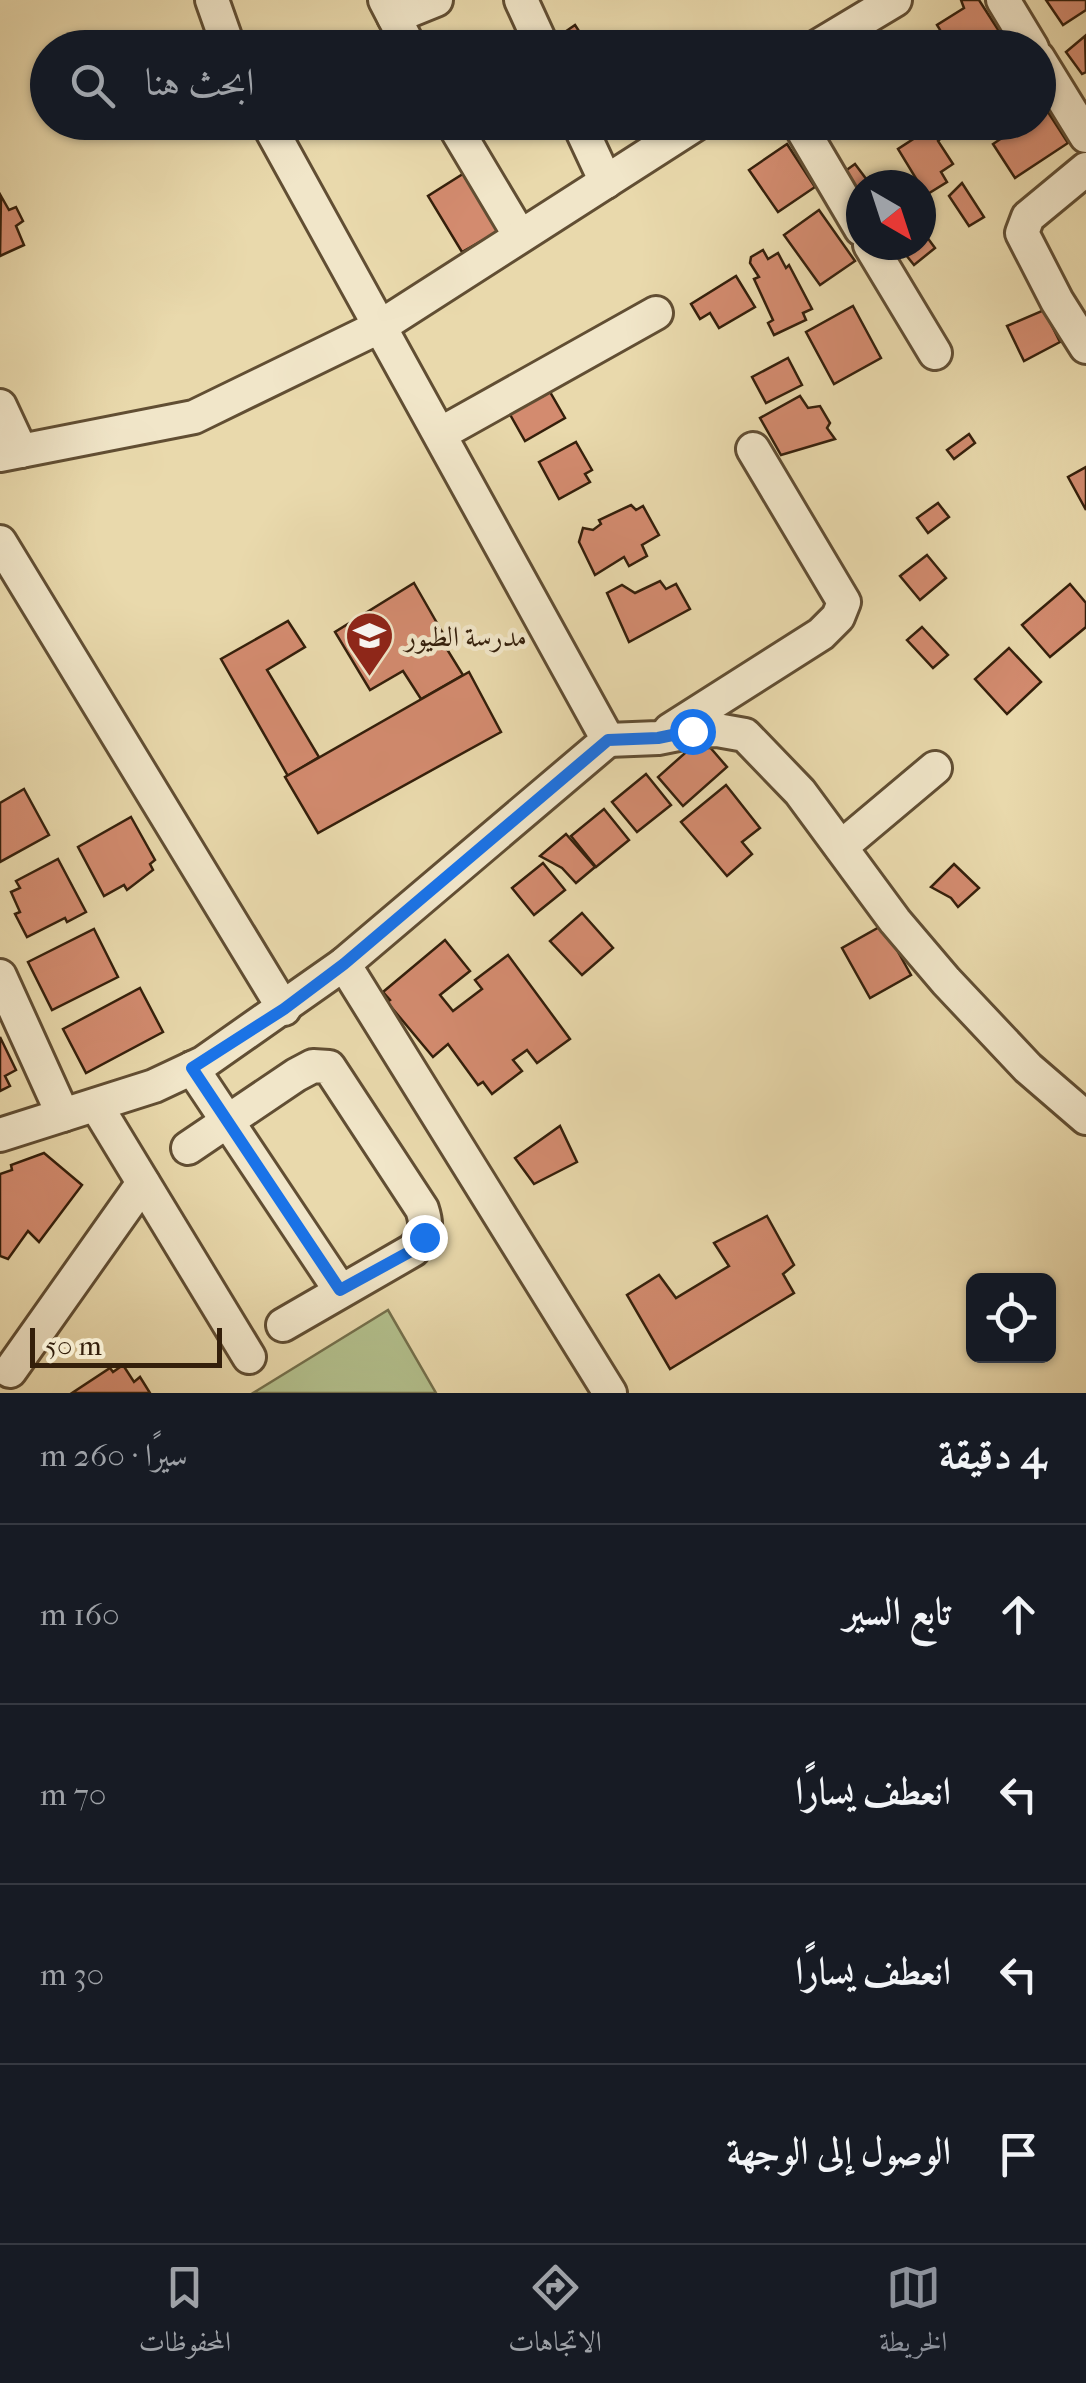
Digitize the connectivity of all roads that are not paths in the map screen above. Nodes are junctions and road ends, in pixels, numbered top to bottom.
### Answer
1 (212, 0) edge
2 (436, 0) edge
3 (521, 0) edge
4 (895, 0) edge
5 (1004, 0) edge
6 (390, 9) edge
7 (223, 30) edge
8 (535, 30) edge
9 (845, 30) edge
10 (1022, 30) edge
11 (1056, 87) edge
12 (1086, 136) edge
13 (277, 140) edge
14 (463, 140) edge
15 (586, 140) edge
16 (670, 140) edge
17 (809, 140) edge
18 (1086, 169) edge
19 (606, 182) junction
20 (846, 204) edge
21 (520, 236) junction
22 (879, 260) edge
23 (656, 313) dead end
24 (380, 326) junction
25 (1086, 347) edge
26 (935, 354) dead end
27 (0, 406) edge
28 (440, 434) junction
29 (752, 449) dead end
30 (11, 453) edge
31 (0, 542) edge
32 (658, 738) junction
33 (608, 740) junction
34 (934, 768) dead end
35 (842, 847) junction
36 (344, 964) junction
37 (0, 976) edge
38 (284, 1009) junction
39 (192, 1068) junction
40 (96, 1104) junction
41 (62, 1115) junction
42 (1086, 1118) edge
43 (227, 1121) junction
44 (0, 1135) edge
45 (188, 1148) dead end
46 (143, 1183) junction
47 (340, 1290) junction
48 (282, 1325) dead end
49 (249, 1357) dead end
50 (10, 1370) dead end
51 (610, 1393) edge

1 - 7 street
2 - 6 street
3 - 8 street
4 - 9 street
5 - 10 street
11 - 12 street
13 - 24 street
14 - 21 street
15 - 19 street
16 - 19 street
17 - 20 street
18 - 25 street
19 - 21 street
21 - 24 street
22 - 26 street
23 - 28 street
24 - 28 street
24 - 30 street
27 - 30 street
28 - 33 street
29 - 32 street
31 - 38 street
32 - 33 street
32 - 35 street
33 - 36 street
34 - 35 street
35 - 42 street
36 - 38 street
36 - 51 street
37 - 41 street
38 - 39 street
39 - 40 street
39 - 43 street
40 - 41 street
40 - 46 street
41 - 44 street
43 - 45 street
43 - 47 street
43 - 47 street
46 - 49 street
46 - 50 street
47 - 48 street

